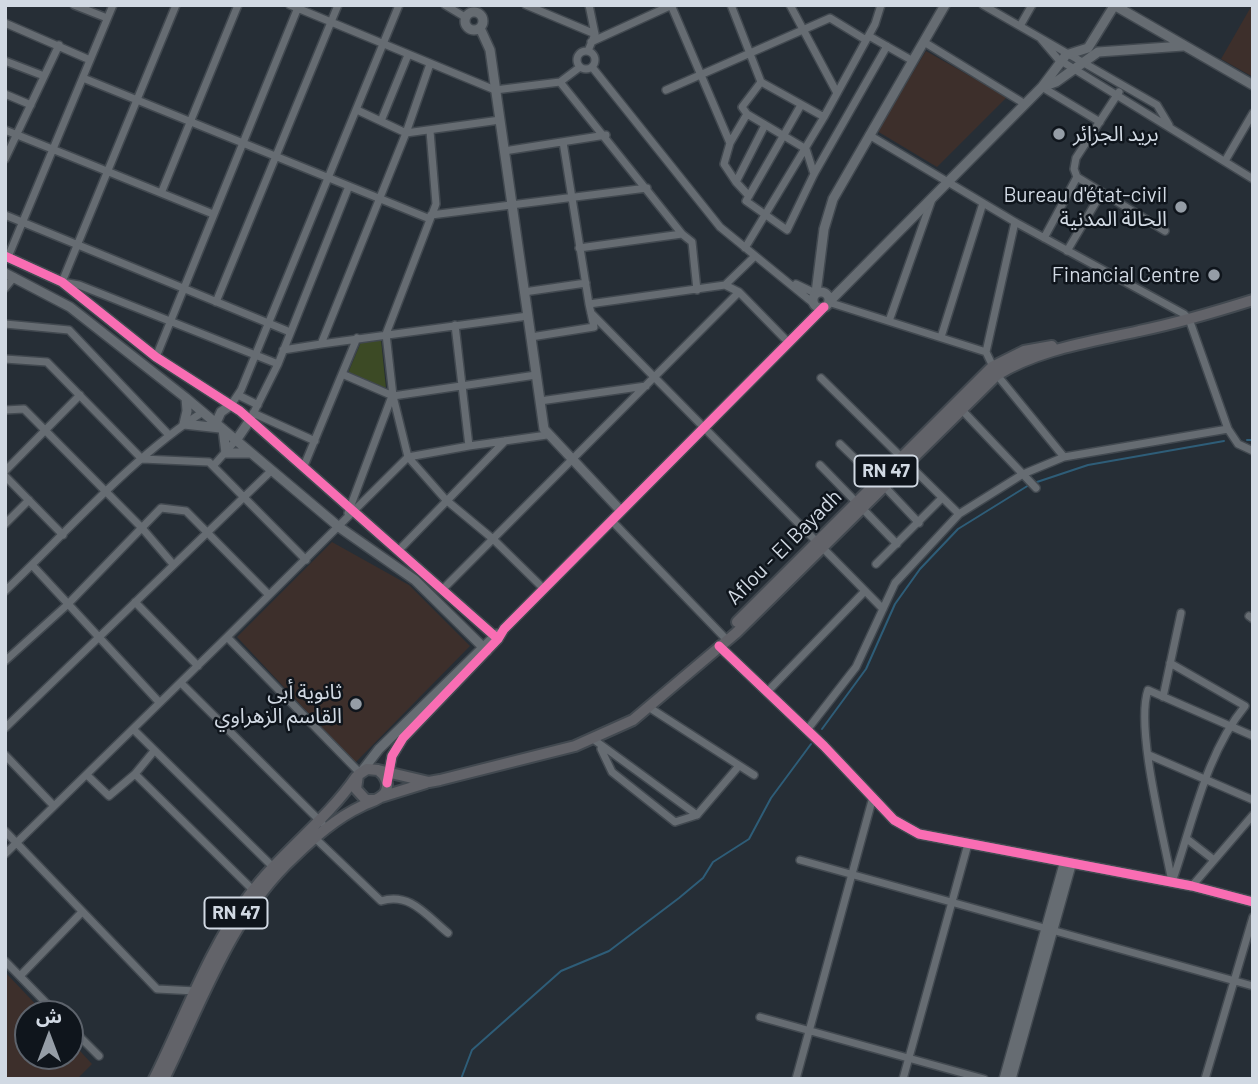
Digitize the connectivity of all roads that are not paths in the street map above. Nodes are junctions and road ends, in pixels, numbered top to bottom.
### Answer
1 (74, 5) edge
2 (113, 5) edge
3 (176, 5) edge
4 (238, 5) edge
5 (338, 5) edge
6 (400, 5) edge
7 (445, 5) edge
8 (526, 5) edge
9 (589, 5) edge
10 (672, 5) edge
11 (731, 5) edge
12 (790, 5) edge
13 (881, 5) edge
14 (945, 5) edge
15 (983, 5) edge
16 (1032, 5) edge
17 (1114, 5) edge
18 (296, 6) edge
19 (482, 9) edge
20 (465, 17) junction
21 (107, 19) junction
22 (331, 22) junction
23 (5, 23) edge
24 (1020, 26) junction
25 (480, 28) junction
26 (801, 31) junction
27 (1162, 33) junction
28 (593, 38) junction
29 (867, 38) junction
30 (924, 41) junction
31 (383, 44) junction
32 (59, 45) junction
33 (887, 46) junction
34 (1183, 46) junction
35 (1157, 48) junction
36 (588, 51) junction
37 (751, 53) junction
38 (408, 55) junction
39 (1064, 57) junction
40 (90, 60) junction
41 (5, 61) edge
42 (912, 61) junction
43 (1082, 61) junction
44 (430, 64) junction
45 (580, 67) junction
46 (592, 67) junction
47 (1072, 68) junction
48 (701, 75) junction
49 (44, 76) junction
50 (83, 78) junction
51 (560, 82) junction
52 (761, 82) junction
53 (1123, 85) junction
54 (1253, 85) edge
55 (1042, 87) junction
56 (495, 90) junction
57 (667, 90) dead end
58 (837, 93) junction
59 (5, 94) edge
60 (1117, 94) junction
61 (137, 100) junction
62 (1025, 104) junction
63 (31, 105) junction
64 (801, 105) junction
65 (357, 110) junction
66 (1253, 113) edge
67 (747, 114) junction
68 (824, 117) junction
69 (500, 120) junction
70 (381, 121) junction
71 (190, 122) junction
72 (1100, 122) junction
73 (765, 125) junction
74 (1169, 126) junction
75 (5, 130) edge
76 (429, 131) junction
77 (406, 132) junction
78 (17, 135) junction
79 (606, 135) junction
80 (869, 135) junction
81 (784, 137) junction
82 (563, 142) junction
83 (242, 143) junction
84 (730, 143) junction
85 (54, 149) junction
86 (806, 149) junction
87 (504, 151) junction
88 (275, 157) junction
89 (5, 159) edge
90 (1225, 161) junction
91 (108, 171) junction
92 (814, 174) junction
93 (1077, 177) junction
94 (330, 179) junction
95 (1253, 179) edge
96 (736, 182) junction
97 (948, 183) junction
98 (349, 186) junction
99 (647, 188) junction
100 (162, 191) junction
101 (1102, 192) junction
102 (749, 196) junction
103 (932, 198) junction
104 (572, 199) junction
105 (380, 201) junction
106 (983, 203) junction
107 (512, 207) junction
108 (213, 214) junction
109 (5, 215) edge
110 (765, 215) junction
111 (430, 217) junction
112 (1016, 222) junction
113 (23, 224) junction
114 (1164, 231) dead end
115 (682, 234) junction
116 (1044, 238) junction
117 (77, 246) junction
118 (579, 248) junction
119 (745, 248) junction
120 (1067, 251) junction
121 (7, 256) edge
122 (754, 257) junction
123 (10, 275) edge
124 (852, 281) junction
125 (62, 282) junction
126 (586, 283) junction
127 (725, 285) junction
128 (5, 288) edge
129 (185, 289) junction
130 (697, 289) junction
131 (524, 292) junction
132 (739, 292) junction
133 (817, 296) junction
134 (1253, 300) edge
135 (216, 302) junction
136 (589, 304) junction
137 (827, 304) junction
138 (591, 313) junction
139 (527, 316) junction
140 (1189, 319) junction
141 (171, 320) junction
142 (889, 321) junction
143 (268, 323) junction
144 (5, 324) edge
145 (455, 325) junction
146 (290, 332) junction
147 (799, 332) junction
148 (386, 334) junction
149 (531, 337) junction
150 (941, 337) junction
151 (357, 338) junction
152 (788, 342) junction
153 (320, 344) junction
154 (283, 350) junction
155 (986, 352) junction
156 (255, 354) junction
157 (156, 357) junction
158 (5, 359) edge
159 (278, 364) junction
160 (994, 371) junction
161 (342, 374) junction
162 (536, 375) junction
163 (655, 378) junction
164 (821, 378) dead end
165 (462, 386) junction
166 (646, 386) junction
167 (238, 395) junction
168 (80, 396) junction
169 (393, 396) junction
170 (186, 398) junction
171 (540, 401) junction
172 (231, 405) junction
173 (258, 405) junction
174 (960, 408) junction
175 (5, 410) edge
176 (203, 412) junction
177 (251, 416) junction
178 (184, 424) junction
179 (220, 427) junction
180 (704, 427) junction
181 (1228, 429) junction
182 (46, 432) junction
183 (547, 435) junction
184 (169, 436) junction
185 (237, 439) junction
186 (315, 441) junction
187 (506, 441) junction
188 (840, 444) dead end
189 (469, 446) junction
190 (1253, 451) edge
191 (226, 453) junction
192 (253, 453) junction
193 (408, 457) junction
194 (1064, 457) junction
195 (142, 459) junction
196 (903, 460) junction
197 (572, 461) junction
198 (820, 465) dead end
199 (214, 466) junction
200 (304, 466) junction
201 (272, 470) junction
202 (5, 473) edge
203 (1024, 476) junction
204 (880, 483) junction
205 (1037, 488) dead end
206 (106, 494) junction
207 (242, 498) junction
208 (942, 498) junction
209 (29, 499) junction
210 (446, 499) junction
211 (859, 505) junction
212 (353, 509) junction
213 (621, 511) junction
214 (959, 514) junction
215 (611, 521) junction
216 (919, 523) junction
217 (5, 524) edge
218 (342, 525) junction
219 (142, 528) junction
220 (205, 532) junction
221 (63, 535) junction
222 (493, 539) junction
223 (897, 544) junction
224 (818, 546) junction
225 (399, 550) junction
226 (306, 560) junction
227 (173, 563) junction
228 (876, 564) dead end
229 (32, 565) junction
230 (443, 589) junction
231 (544, 589) junction
232 (5, 591) edge
233 (865, 591) junction
234 (269, 596) junction
235 (135, 602) junction
236 (67, 605) junction
237 (883, 609) junction
238 (1181, 613) dead end
239 (227, 637) junction
240 (496, 637) junction
241 (99, 639) junction
242 (722, 642) junction
243 (485, 649) junction
244 (5, 661) edge
245 (1170, 663) junction
246 (198, 666) junction
247 (181, 683) junction
248 (767, 692) junction
249 (1163, 696) junction
250 (159, 702) junction
251 (650, 708) junction
252 (1228, 726) junction
253 (5, 727) edge
254 (133, 729) junction
255 (807, 730) junction
256 (1252, 734) edge
257 (596, 743) junction
258 (154, 751) junction
259 (5, 755) edge
260 (1149, 755) junction
261 (738, 767) junction
262 (360, 773) junction
263 (135, 774) junction
264 (384, 775) junction
265 (754, 775) dead end
266 (88, 776) junction
267 (1206, 779) junction
268 (429, 782) junction
269 (873, 797) junction
270 (378, 799) junction
271 (1253, 800) edge
272 (53, 805) junction
273 (697, 815) junction
274 (1253, 815) edge
275 (324, 824) junction
276 (5, 831) edge
277 (316, 838) junction
278 (1187, 839) junction
279 (16, 844) junction
280 (968, 844) junction
281 (5, 854) edge
282 (800, 860) dead end
283 (1214, 860) junction
284 (1067, 865) junction
285 (272, 867) junction
286 (851, 874) junction
287 (1172, 882) junction
288 (1192, 886) junction
289 (253, 890) junction
290 (951, 901) junction
291 (1253, 902) edge
292 (82, 913) junction
293 (1253, 917) edge
294 (1049, 929) junction
295 (447, 933) dead end
296 (5, 961) edge
297 (20, 976) junction
298 (1233, 981) junction
299 (1253, 986) edge
300 (197, 991) junction
301 (43, 1000) edge
302 (760, 1017) dead end
303 (808, 1030) junction
304 (84, 1041) edge
305 (99, 1056) dead end
306 (908, 1058) junction
307 (155, 1079) edge
308 (164, 1079) edge
309 (796, 1079) edge
310 (903, 1079) edge
311 (984, 1079) edge
312 (1004, 1079) edge
313 (1011, 1079) edge
314 (1205, 1079) edge

1 - 21 street
2 - 21 street
3 - 61 street
4 - 71 street
5 - 22 street
6 - 31 street
7 - 20 street
8 - 28 street
9 - 28 street
10 - 28 street
10 - 48 street
11 - 37 street
12 - 26 street
13 - 29 street
14 - 30 street
15 - 24 street
16 - 24 street
17 - 27 street
17 - 39 street
18 - 22 street
18 - 83 street
19 - 20 street
19 - 25 street
20 - 25 street
21 - 40 street
22 - 31 street
22 - 88 street
23 - 32 street
24 - 39 street
25 - 56 street
26 - 29 street
26 - 37 street
26 - 58 street
27 - 34 street
27 - 35 street
28 - 36 street
29 - 33 street
29 - 58 street
30 - 42 street
30 - 62 street
31 - 38 street
31 - 65 street
32 - 40 street
32 - 49 street
33 - 42 street
33 - 92 street
34 - 35 street
34 - 54 street
35 - 43 street
36 - 45 street
36 - 46 street
37 - 48 street
37 - 52 street
38 - 44 street
38 - 70 street
39 - 43 street
39 - 47 street
39 - 55 street
40 - 50 street
41 - 49 street
42 - 80 street
43 - 47 street
43 - 53 street
44 - 56 street
44 - 77 street
45 - 46 street
45 - 51 street
46 - 119 street
47 - 55 street
47 - 60 street
48 - 57 street
48 - 84 street
49 - 63 street
50 - 61 street
50 - 85 street
51 - 56 street
51 - 79 street
52 - 64 street
52 - 67 street
53 - 60 street
53 - 74 street
55 - 62 street
55 - 72 street
56 - 69 street
58 - 68 street
59 - 63 street
60 - 72 street
60 - 74 street
61 - 71 street
61 - 91 street
62 - 97 street
63 - 78 street
64 - 68 street
64 - 81 street
65 - 70 street
65 - 94 street
66 - 90 street
67 - 73 street
67 - 84 street
68 - 86 street
69 - 76 street
69 - 87 street
70 - 77 street
71 - 83 street
71 - 100 street
72 - 93 street
73 - 81 street
73 - 96 street
74 - 90 street
75 - 78 street
76 - 77 street
76 - 111 street
77 - 105 street
78 - 85 street
78 - 89 street
79 - 82 street
79 - 99 street
80 - 97 street
80 - 133 street
81 - 86 street
81 - 102 street
82 - 87 street
82 - 104 street
83 - 88 street
83 - 108 street
84 - 96 street
85 - 91 street
85 - 113 street
86 - 92 street
86 - 110 street
87 - 107 street
88 - 94 street
88 - 135 street
90 - 95 street
91 - 100 street
91 - 117 street
92 - 110 street
93 - 101 street
93 - 116 street
94 - 98 street
94 - 143 street
96 - 102 street
97 - 103 street
97 - 106 street
98 - 105 street
98 - 146 street
99 - 104 street
99 - 115 street
100 - 108 street
101 - 114 street
101 - 120 street
102 - 110 street
103 - 124 street
103 - 142 street
104 - 107 street
104 - 118 street
105 - 111 street
105 - 153 street
106 - 112 street
106 - 150 street
107 - 111 street
107 - 131 street
108 - 129 street
109 - 113 street
110 - 119 street
111 - 148 street
112 - 116 street
112 - 155 street
113 - 117 street
113 - 121 street
115 - 118 street
115 - 130 street
116 - 120 street
117 - 125 street
117 - 129 street
118 - 126 street
119 - 122 street
120 - 140 street
121 - 125 street
122 - 127 street
122 - 133 street
123 - 128 street
123 - 170 street
124 - 133 street
124 - 137 street
125 - 141 street
125 - 157 street
126 - 131 street
126 - 136 street
127 - 130 street
127 - 132 street
129 - 135 street
129 - 141 street
130 - 136 street
131 - 139 street
132 - 152 street
132 - 163 street
133 - 137 street
133 - 137 street
133 - 147 street
134 - 140 main road, Aflou - El Bayadh / RN 47
135 - 143 street
136 - 138 street
137 - 142 street
137 - 147 street
138 - 149 street
138 - 163 street
139 - 145 street
139 - 149 street
140 - 160 main road, Aflou - El Bayadh / RN 47
140 - 181 street
141 - 156 street
141 - 157 street
142 - 150 street
143 - 146 street
143 - 156 street
144 - 184 street
145 - 148 street
145 - 165 street
146 - 154 street
147 - 152 street
148 - 151 street
148 - 169 street
149 - 162 street
150 - 155 street
151 - 153 street
151 - 161 street
152 - 180 street
153 - 154 street
154 - 159 street
155 - 160 street
156 - 159 street
156 - 167 street
157 - 172 street
158 - 168 street
159 - 173 street
160 - 174 main road, Aflou - El Bayadh / RN 47
160 - 194 street
160 - 196 main road, Aflou - El Bayadh / RN 47
161 - 169 street
161 - 186 street
162 - 165 street
162 - 171 street
163 - 166 street
163 - 180 street
164 - 196 street
165 - 169 street
165 - 189 street
166 - 171 street
166 - 197 street
167 - 172 street
167 - 173 street
168 - 182 street
168 - 195 street
169 - 193 street
169 - 212 street
170 - 176 street
170 - 178 street
171 - 183 street
172 - 177 street
172 - 179 street
173 - 177 street
174 - 196 main road, Aflou - El Bayadh / RN 47
174 - 203 street
175 - 182 street
176 - 178 street
176 - 179 street
177 - 185 street
177 - 186 street
177 - 200 street
178 - 179 street
178 - 184 street
179 - 185 street
179 - 191 street
180 - 213 street
180 - 224 street
181 - 190 street
181 - 194 street
182 - 202 street
182 - 206 street
183 - 187 street
183 - 197 street
184 - 195 street
185 - 191 street
185 - 192 street
186 - 200 street
187 - 189 street
187 - 210 street
188 - 204 street
189 - 193 street
191 - 192 street
191 - 199 street
192 - 201 street
193 - 210 street
193 - 212 street
194 - 203 street
195 - 199 street
195 - 206 street
196 - 204 main road, Aflou - El Bayadh / RN 47
196 - 208 street
197 - 213 street
197 - 222 street
198 - 211 street
199 - 207 street
200 - 212 street
201 - 207 street
201 - 218 street
202 - 209 street
203 - 205 street
203 - 214 street
204 - 211 main road, Aflou - El Bayadh / RN 47
204 - 216 street
206 - 219 street
206 - 221 street
207 - 220 street
207 - 226 street
208 - 214 street
208 - 216 street
209 - 217 street
209 - 221 street
210 - 222 street
210 - 225 street
211 - 223 street
211 - 224 main road, Aflou - El Bayadh / RN 47
212 - 218 street
212 - 225 street
213 - 215 street
214 - 237 street
215 - 231 street
215 - 242 street
216 - 223 street
218 - 226 street
218 - 243 street
219 - 220 street
219 - 227 street
219 - 236 street
220 - 227 street
220 - 234 street
221 - 229 street
222 - 230 street
222 - 231 street
223 - 228 street
224 - 233 street
224 - 242 main road, Aflou - El Bayadh / RN 47
225 - 230 street
226 - 234 street
227 - 235 street
229 - 232 street
229 - 236 street
230 - 240 street
231 - 240 street
233 - 237 street
233 - 248 street
234 - 239 street
235 - 241 street
235 - 246 street
236 - 241 street
236 - 244 street
237 - 255 street
238 - 245 street
239 - 246 street
239 - 262 street
240 - 243 street
241 - 250 street
241 - 253 street
242 - 248 street
242 - 251 main road, Aflou - El Bayadh / RN 47
243 - 262 street
243 - 264 street
245 - 249 street
245 - 252 street
246 - 247 street
247 - 250 street
247 - 275 street
248 - 255 street
249 - 252 street
249 - 260 street
250 - 254 street
251 - 257 main road, Aflou - El Bayadh / RN 47
251 - 261 street
252 - 256 street
252 - 267 street
254 - 258 street
254 - 266 street
255 - 269 street
257 - 268 main road, Aflou - El Bayadh / RN 47
257 - 273 street
257 - 273 street
258 - 263 street
258 - 285 street
259 - 272 street
260 - 267 street
260 - 287 street
261 - 265 street
261 - 273 street
262 - 264 main road
262 - 270 main road
262 - 275 main road, RN 47
263 - 266 street
263 - 289 street
264 - 268 main road, Aflou - El Bayadh / RN 47
264 - 270 main road
266 - 272 street
267 - 271 street
267 - 278 street
268 - 270 main road
269 - 280 street
269 - 286 street
270 - 275 main road, RN 47
272 - 279 street
274 - 283 street
275 - 277 main road, RN 47
275 - 285 main road, RN 47
276 - 279 street
277 - 295 street
277 - 308 main road, RN 47
278 - 283 street
278 - 287 street
279 - 281 street
279 - 292 street
280 - 284 street
280 - 290 street
282 - 286 street
283 - 288 street
284 - 287 street
284 - 294 street
285 - 289 main road, RN 47
286 - 290 street
286 - 303 street
287 - 288 street
288 - 291 street
289 - 300 main road, RN 47
290 - 294 street
290 - 306 street
292 - 297 street
292 - 300 street
293 - 298 street
294 - 298 street
294 - 312 street
294 - 313 street
296 - 297 street
297 - 301 street
298 - 299 street
298 - 314 street
300 - 307 main road, RN 47
302 - 303 street
303 - 306 street
303 - 309 street
304 - 305 street
306 - 310 street
306 - 311 street

